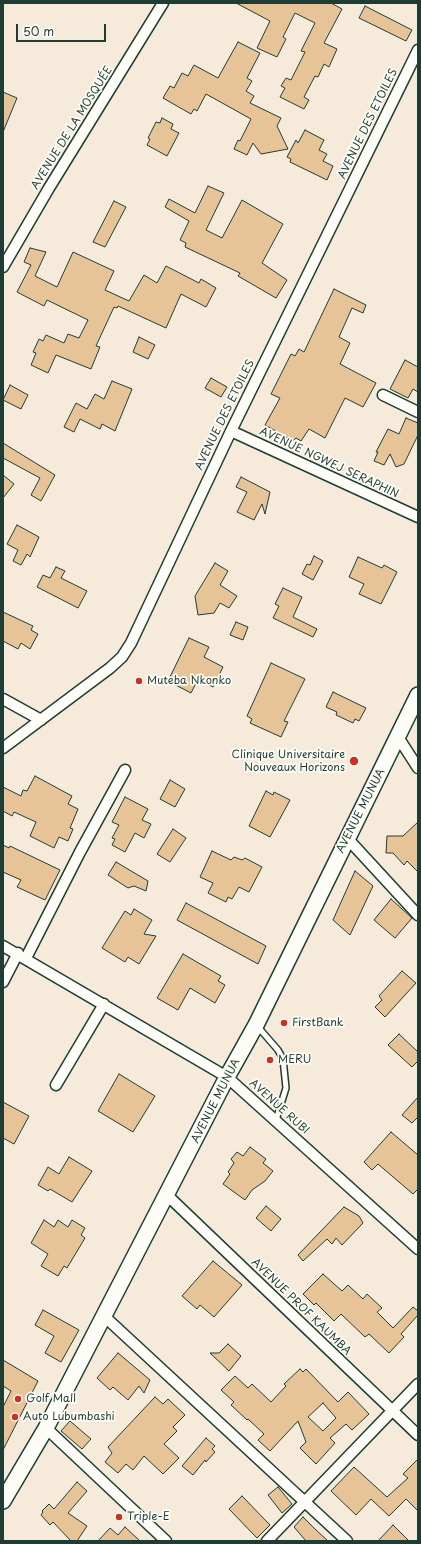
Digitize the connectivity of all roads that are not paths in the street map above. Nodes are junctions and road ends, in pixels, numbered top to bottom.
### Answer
1 (164, 3) edge
2 (418, 50) edge
3 (3, 267) edge
4 (383, 395) dead end
5 (418, 412) edge
6 (230, 431) junction
7 (418, 517) edge
8 (418, 695) edge
9 (3, 699) edge
10 (41, 720) junction
11 (398, 737) junction
12 (3, 748) edge
13 (418, 768) edge
14 (125, 770) dead end
15 (346, 838) junction
16 (418, 915) edge
17 (3, 946) edge
18 (22, 955) junction
19 (3, 982) edge
20 (104, 1004) junction
21 (256, 1025) junction
22 (227, 1077) junction
23 (56, 1085) dead end
24 (276, 1120) junction
25 (167, 1195) junction
26 (418, 1249) edge
27 (104, 1316) junction
28 (418, 1384) edge
29 (392, 1411) junction
30 (46, 1428) junction
31 (418, 1435) edge
32 (3, 1501) edge
33 (304, 1501) junction
34 (166, 1541) edge
35 (267, 1541) edge
36 (346, 1541) edge

1 - 3 street, AVENUE DE LA MOSQUÉE
2 - 6 street, AVENUE DES ETOILES
4 - 5 street
6 - 7 street, AVENUE NGWEJ SERAPHIN
6 - 10 street, AVENUE DES ETOILES
8 - 11 main road, AVENUE MUNUA
9 - 10 street
10 - 12 street, AVENUE DES ETOILES
11 - 13 street
11 - 15 main road, AVENUE MUNUA
14 - 18 street
15 - 16 street
15 - 21 main road, AVENUE MUNUA
17 - 18 street, AVENUE RUBI
18 - 19 street
18 - 20 street, AVENUE RUBI
20 - 22 street, AVENUE RUBI
20 - 23 street
21 - 22 main road, AVENUE MUNUA
21 - 24 lane
22 - 24 street, AVENUE RUBI
22 - 25 main road, AVENUE MUNUA
24 - 26 street, AVENUE RUBI
25 - 27 main road, AVENUE MUNUA
25 - 29 street, AVENUE PROF KAUMBA
27 - 30 main road, AVENUE MUNUA
27 - 33 street
28 - 29 street
29 - 31 street, AVENUE PROF KAUMBA
29 - 33 street
30 - 32 main road, AVENUE MUNUA
30 - 34 street
33 - 35 street
33 - 36 street

